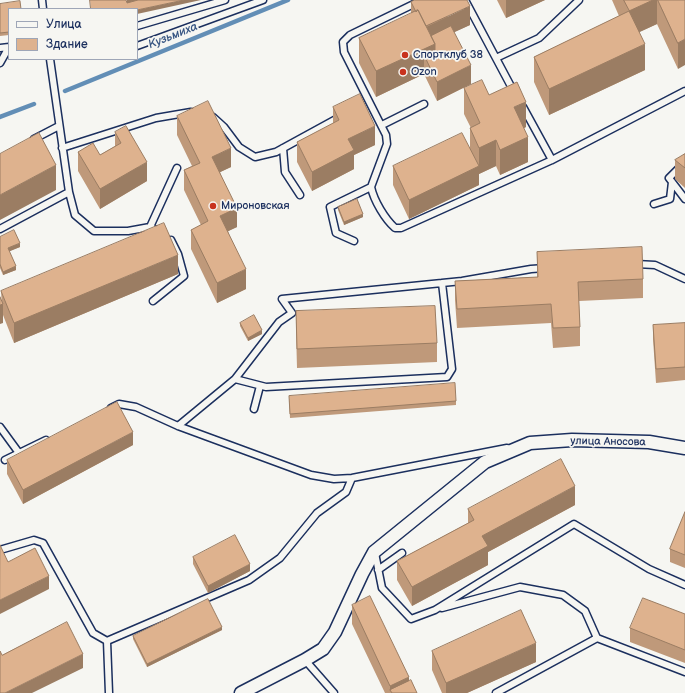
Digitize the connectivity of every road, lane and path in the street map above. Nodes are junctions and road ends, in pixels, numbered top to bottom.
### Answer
1 (225, 0) edge
2 (263, 0) edge
3 (422, 0) edge
4 (464, 0) edge
5 (579, 0) edge
6 (138, 26) edge
7 (138, 46) edge
8 (8, 49) edge
9 (496, 58) junction
10 (50, 60) edge
11 (0, 63) edge
12 (685, 91) edge
13 (516, 96) edge
14 (369, 101) junction
15 (520, 102) edge
16 (424, 104) dead end
17 (362, 105) edge
18 (195, 112) edge
19 (349, 112) edge
20 (209, 114) edge
21 (382, 125) junction
22 (59, 126) junction
23 (26, 143) edge
24 (62, 148) junction
25 (283, 148) junction
26 (552, 160) junction
27 (685, 162) edge
28 (177, 168) dead end
29 (672, 182) junction
30 (371, 187) junction
31 (69, 192) junction
32 (300, 195) dead end
33 (685, 199) edge
34 (654, 204) dead end
35 (150, 227) junction
36 (0, 229) edge
37 (354, 241) dead end
38 (631, 264) edge
39 (554, 268) edge
40 (685, 280) edge
41 (442, 283) junction
42 (153, 301) dead end
43 (235, 379) junction
44 (260, 386) junction
45 (254, 409) dead end
46 (105, 411) edge
47 (178, 426) junction
48 (0, 427) edge
49 (55, 436) edge
50 (530, 443) junction
51 (685, 448) edge
52 (19, 453) junction
53 (5, 460) dead end
54 (352, 478) junction
55 (0, 550) edge
56 (374, 552) junction
57 (402, 553) dead end
58 (378, 570) junction
59 (685, 585) edge
60 (435, 610) junction
61 (598, 638) junction
62 (107, 641) junction
63 (305, 660) junction
64 (685, 672) edge
65 (109, 693) edge
66 (241, 693) edge
67 (334, 693) edge
68 (496, 693) edge

1 - 6 lane
2 - 7 lane
3 - 14 lane
4 - 9 lane
5 - 9 lane
8 - 11 lane
9 - 13 lane
10 - 22 lane
12 - 26 lane
14 - 17 lane
14 - 21 lane
15 - 26 lane
16 - 21 lane
18 - 24 lane
19 - 25 lane
20 - 25 lane
21 - 30 lane
22 - 23 lane
22 - 24 lane
24 - 31 lane
25 - 32 lane
26 - 30 lane
27 - 29 lane
28 - 35 lane
29 - 33 lane
29 - 34 lane
30 - 37 lane
31 - 35 lane
31 - 36 lane
35 - 42 lane
38 - 40 lane
39 - 41 lane
41 - 43 lane
41 - 44 lane
43 - 44 lane
43 - 47 lane
44 - 45 lane
46 - 47 lane
47 - 54 lane
48 - 52 lane
49 - 52 lane
50 - 51 street, улица Аносова
50 - 54 lane
50 - 56 street, улица Аносова
52 - 53 lane
54 - 62 lane
55 - 62 lane
56 - 58 lane
56 - 63 street
57 - 58 lane
58 - 60 lane
59 - 60 lane
60 - 61 lane
61 - 64 lane
61 - 68 lane
62 - 65 lane
63 - 66 street
63 - 67 lane

